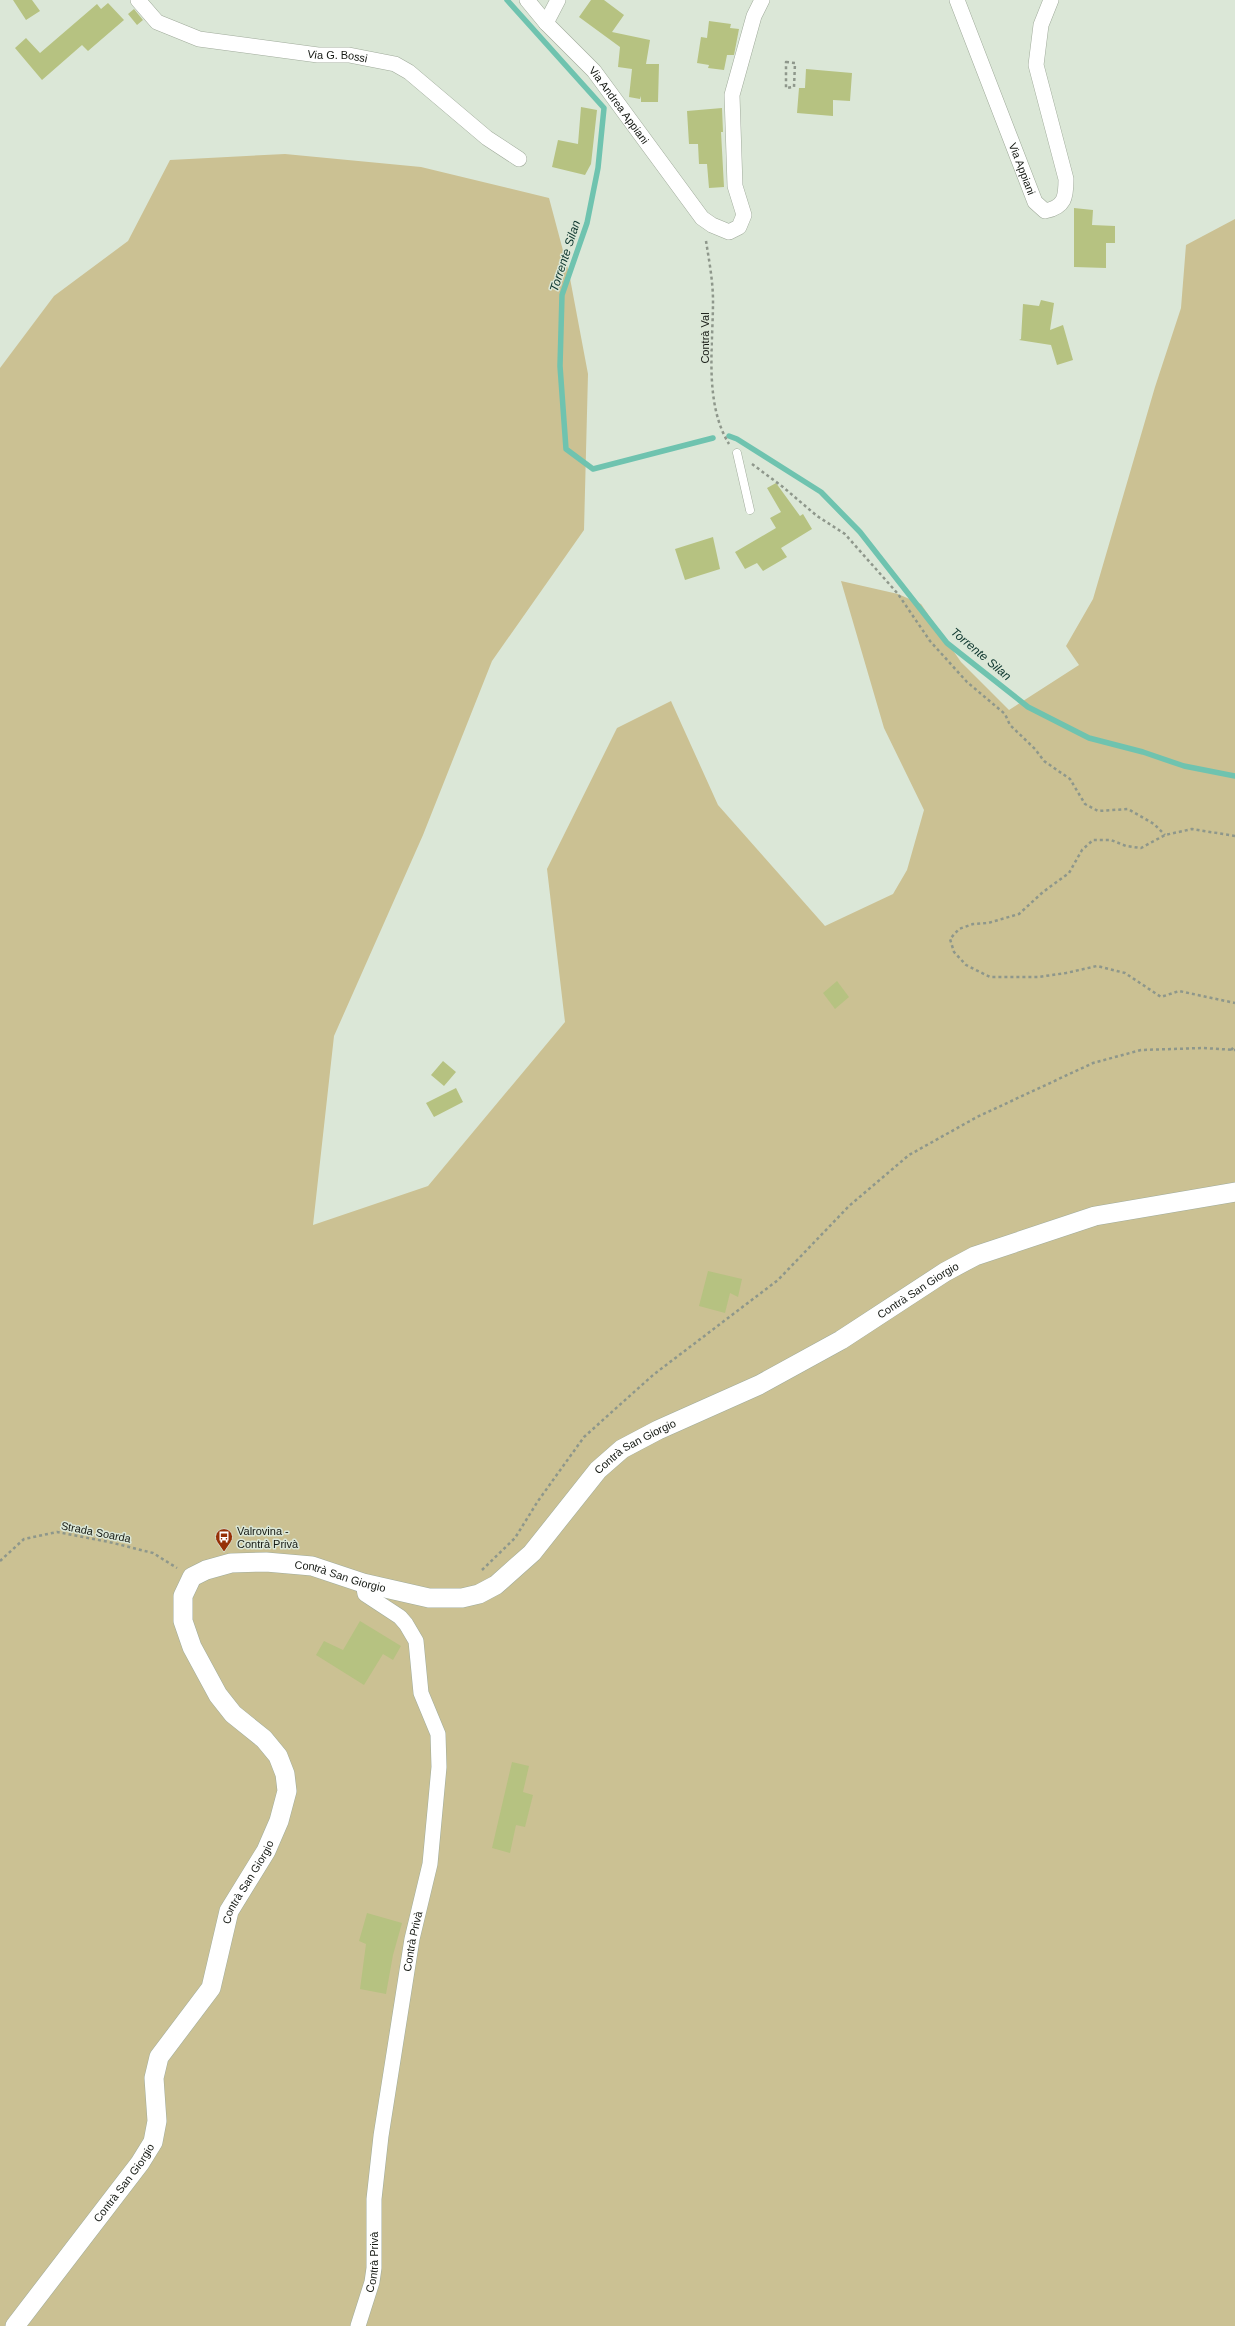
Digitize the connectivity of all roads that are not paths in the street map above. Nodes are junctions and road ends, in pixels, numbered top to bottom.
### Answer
1 (138, 0) edge
2 (527, 0) edge
3 (558, 0) edge
4 (762, 0) edge
5 (957, 0) edge
6 (1051, 0) edge
7 (546, 24) junction
8 (519, 158) dead end
9 (737, 453) road end
10 (750, 510) dead end
11 (1235, 1192) edge
12 (363, 1584) junction
13 (15, 2326) edge
14 (358, 2326) edge

1 - 8 street, Via G. Bossi
2 - 7 street, Via Andrea Appiani
3 - 7 street
4 - 7 street, Via Andrea Appiani
5 - 6 street, Via Appiani
9 - 10 lane
11 - 12 street, Contrà San Giorgio
12 - 13 street, Contrà San Giorgio
12 - 14 street, Contrà Privà

